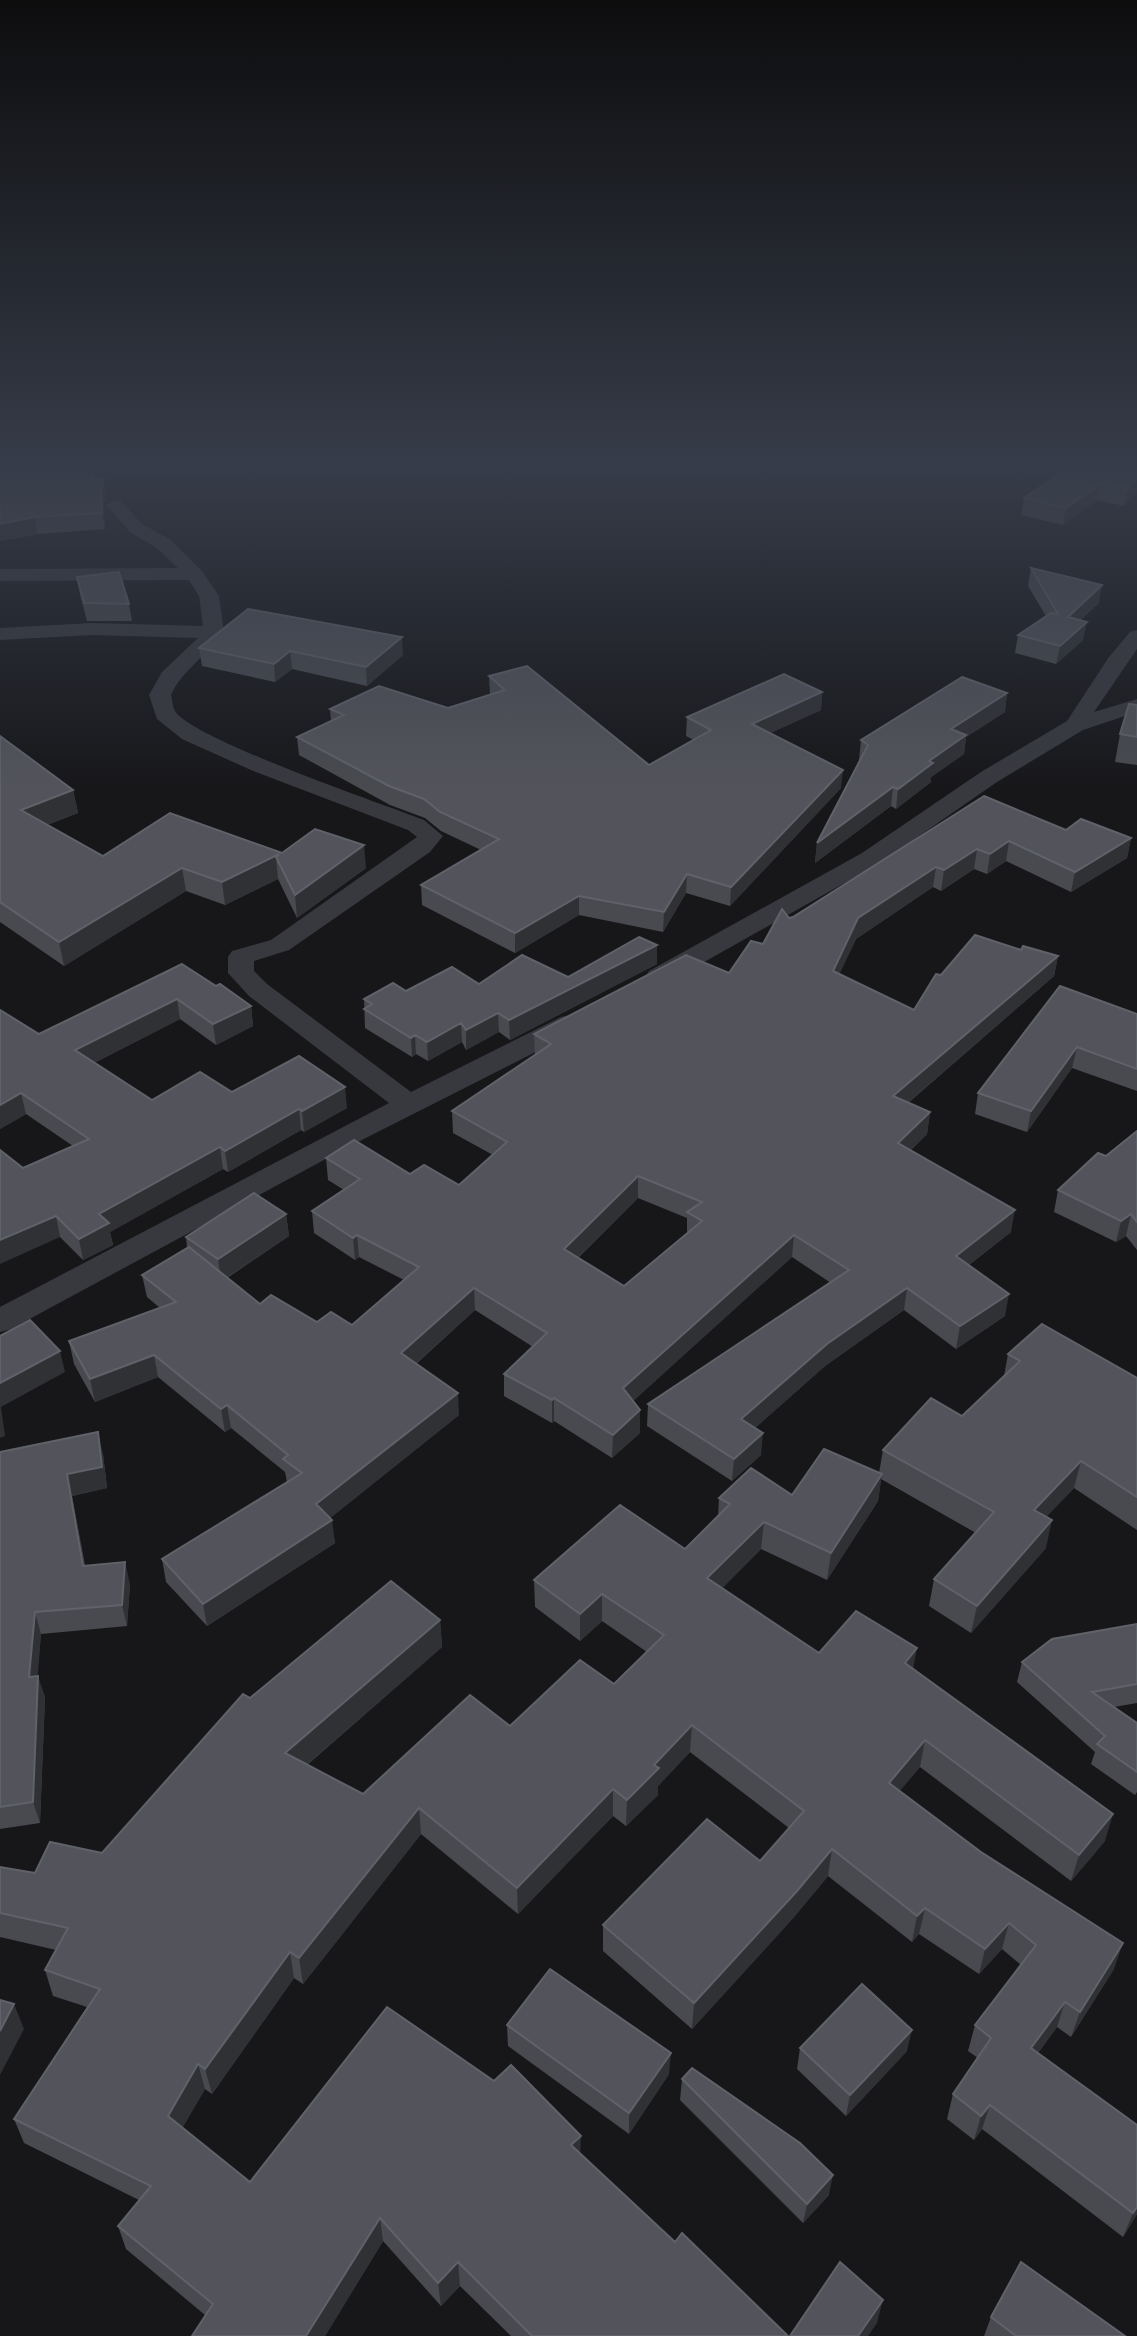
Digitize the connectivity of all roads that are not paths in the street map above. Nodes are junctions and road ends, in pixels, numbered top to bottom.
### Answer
1 (191, 572) edge
2 (0, 575) edge
3 (195, 576) junction
4 (214, 632) junction
5 (0, 634) edge
6 (1137, 636) edge
7 (1137, 705) edge
8 (1075, 725) junction
9 (640, 986) edge
10 (592, 1012) edge
11 (409, 1104) junction
12 (0, 1321) edge

1 - 3 street
2 - 3 street
3 - 4 street
4 - 5 street
4 - 11 street
6 - 8 street
7 - 8 street
8 - 9 street
10 - 11 street
11 - 12 street

